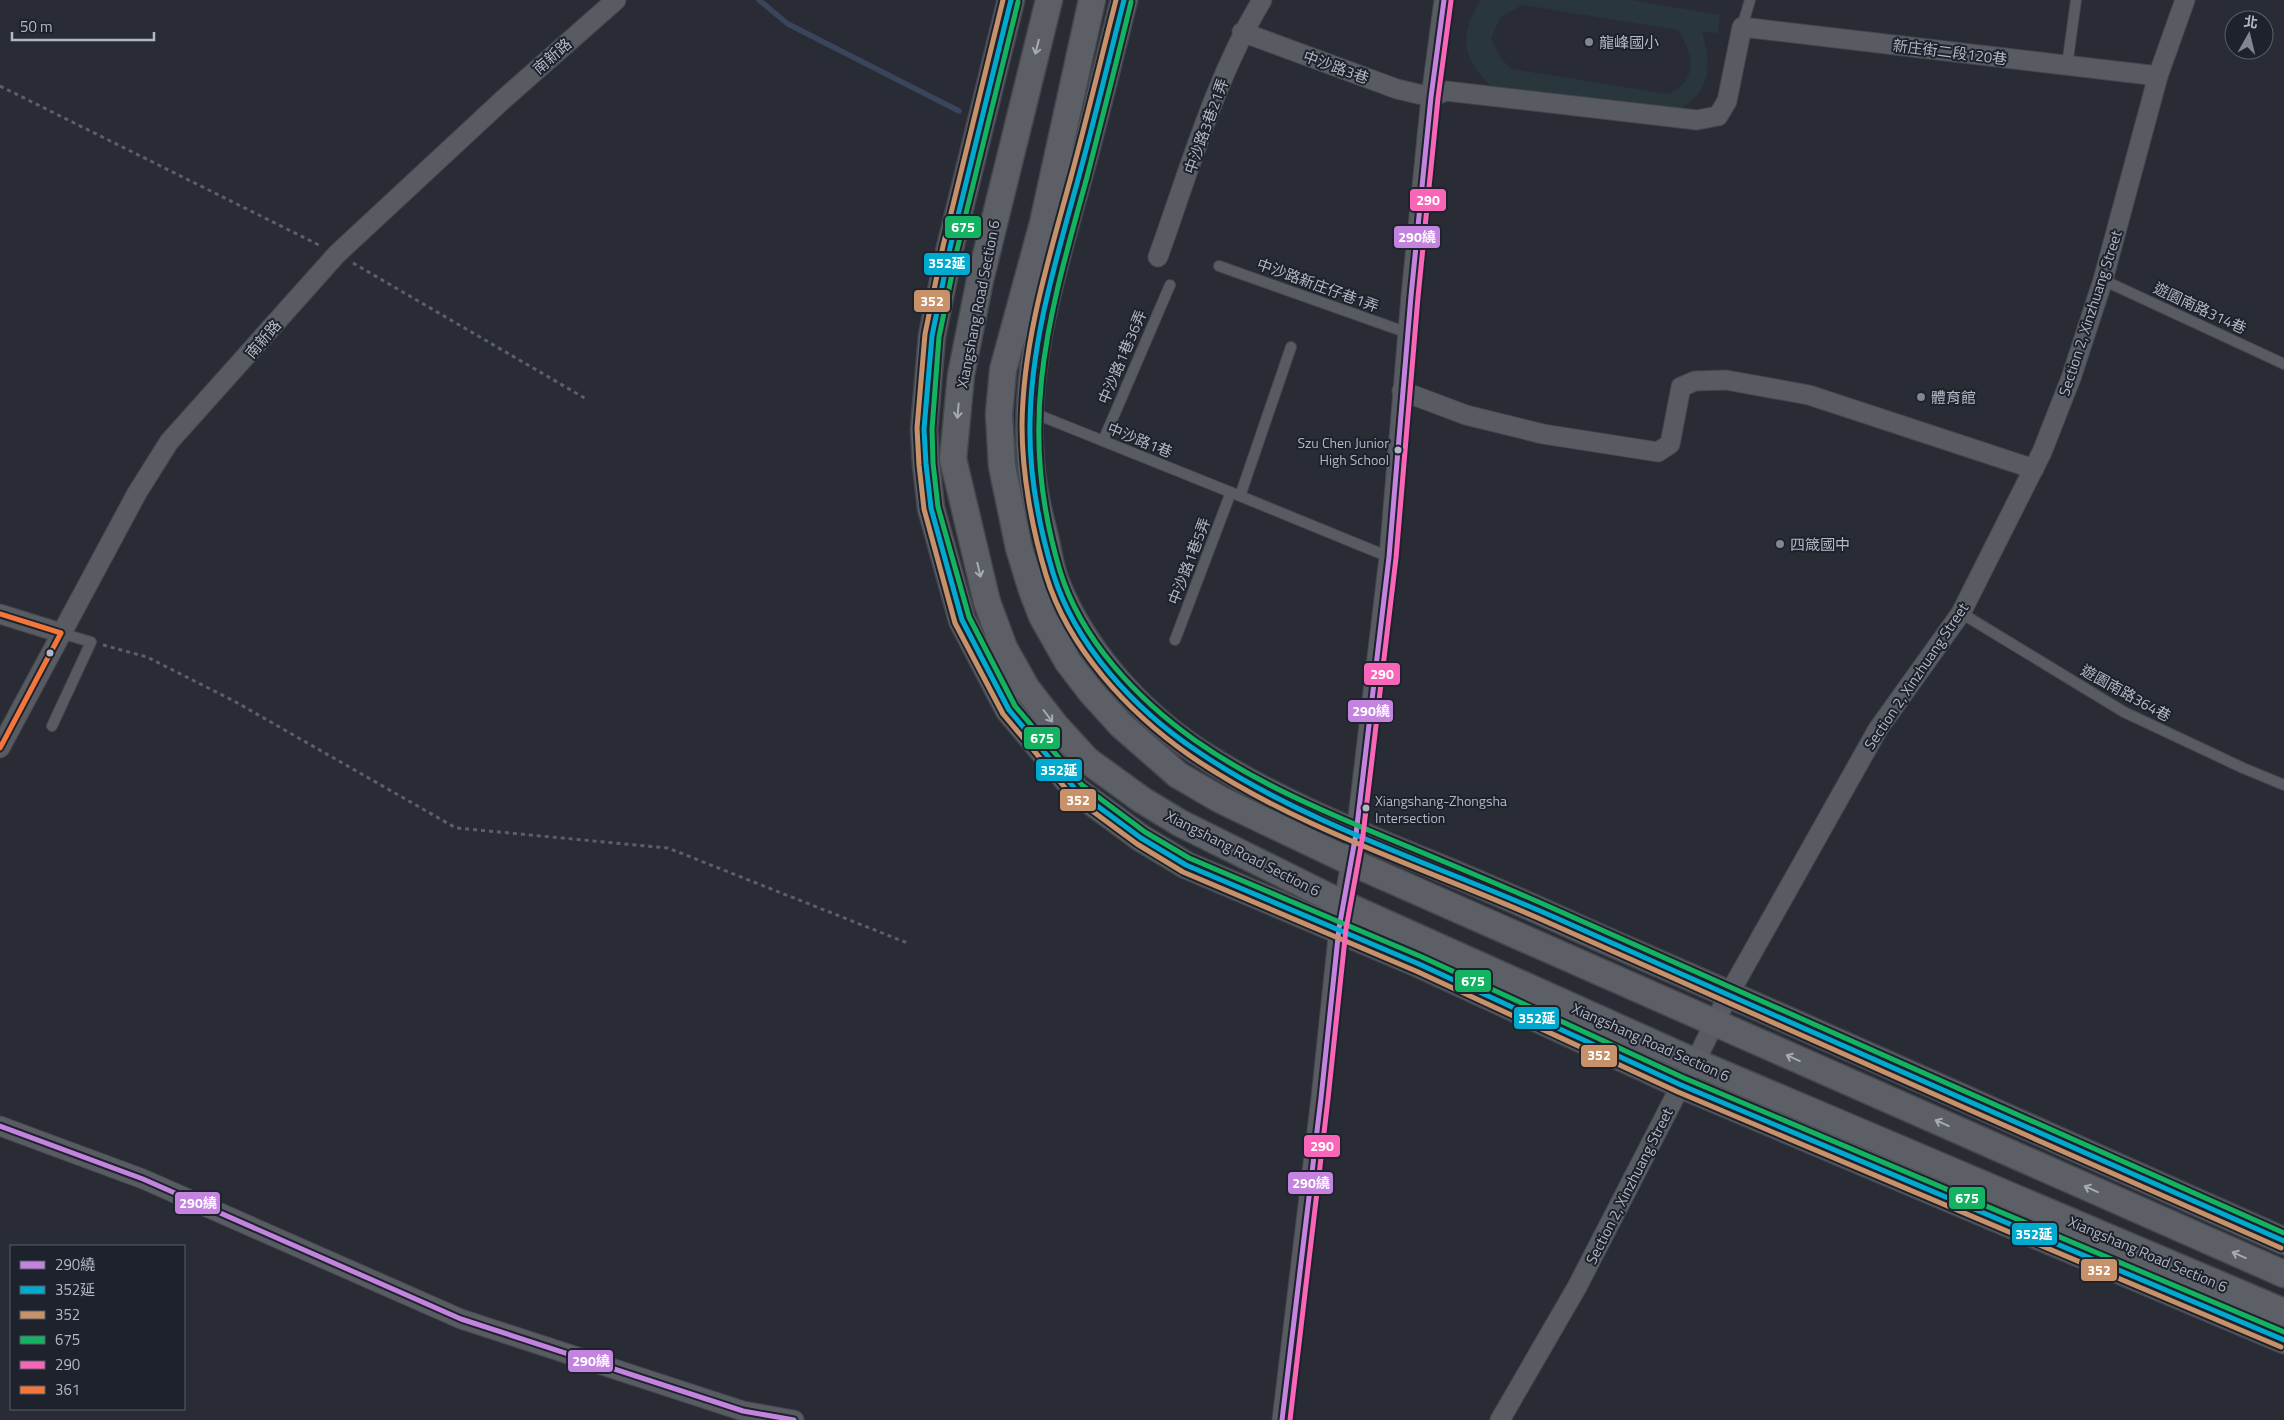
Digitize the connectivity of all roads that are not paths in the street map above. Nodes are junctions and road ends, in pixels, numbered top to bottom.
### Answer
1 (616, 0) edge
2 (1011, 0) edge
3 (1049, 0) edge
4 (1092, 0) edge
5 (1124, 0) edge
6 (1262, 0) edge
7 (1444, 0) edge
8 (1750, 0) edge
9 (2076, 0) edge
10 (2185, 0) edge
11 (1742, 27) junction
12 (1242, 32) junction
13 (2067, 66) junction
14 (2158, 76) junction
15 (1431, 97) junction
16 (1158, 257) dead end
17 (1219, 266) dead end
18 (2103, 280) junction
19 (1170, 286) dead end
20 (1408, 333) junction
21 (1291, 347) dead end
22 (2284, 364) edge
23 (1402, 391) junction
24 (1030, 412) junction
25 (1103, 441) junction
26 (2034, 469) junction
27 (1236, 494) junction
28 (1389, 557) junction
29 (1961, 613) junction
30 (0, 614) edge
31 (61, 633) junction
32 (1175, 640) dead end
33 (52, 726) dead end
34 (0, 748) edge
35 (2284, 785) edge
36 (1356, 834) junction
37 (1351, 862) junction
38 (1340, 916) junction
39 (1728, 994) junction
40 (1715, 1023) junction
41 (1695, 1062) junction
42 (1681, 1085) junction
43 (0, 1126) edge
44 (2284, 1241) edge
45 (2284, 1274) edge
46 (2284, 1312) edge
47 (2284, 1340) edge
48 (794, 1420) edge
49 (1282, 1420) edge
50 (1500, 1420) edge

1 - 31 street, 南新路
2 - 38 main road, Xiangshang Road Section 6
3 -> 38 main road, Xiangshang Road Section 6
4 - 37 main road
5 - 24 main road
6 - 12 street, 中沙路3巷21弄
7 - 15 street
8 - 11 lane
9 - 13 lane
10 - 14 street, Section 2, Xinzhuang Street
11 - 13 street, 新庄街二段120巷
11 - 15 street
12 - 15 street, 中沙路3巷
12 - 16 street, 中沙路3巷21弄
13 - 14 street, 新庄街二段120巷
14 - 18 street, Section 2, Xinzhuang Street
15 - 20 street
17 - 20 lane, 中沙路新庄仔巷1弄
18 - 22 lane, 遊園南路314巷
18 - 26 street, Section 2, Xinzhuang Street
19 - 25 lane, 中沙路1巷36弄
20 - 23 street
21 - 27 lane
23 - 26 street
23 - 28 street
24 - 25 lane, 中沙路1巷
24 - 36 main road
25 - 27 lane, 中沙路1巷
26 - 29 street, Section 2, Xinzhuang Street
27 - 28 lane, 中沙路1巷
27 - 32 lane, 中沙路1巷5弄
28 - 36 street
29 - 35 lane, 遊園南路364巷
29 - 39 street, Section 2, Xinzhuang Street
30 - 31 street
31 - 33 lane
31 - 34 street, 南新路
36 - 37 street
36 - 39 main road
37 - 38 street
37 - 40 main road
38 - 41 main road, Xiangshang Road Section 6
38 - 42 main road, Xiangshang Road Section 6
38 - 49 street
39 - 40 street, Section 2, Xinzhuang Street
39 - 44 main road
40 - 41 street, Section 2, Xinzhuang Street
45 -> 40 main road
41 - 42 street, Section 2, Xinzhuang Street
41 - 46 main road, Xiangshang Road Section 6
42 - 47 main road, Xiangshang Road Section 6
42 - 50 street, Section 2, Xinzhuang Street
43 - 48 street

